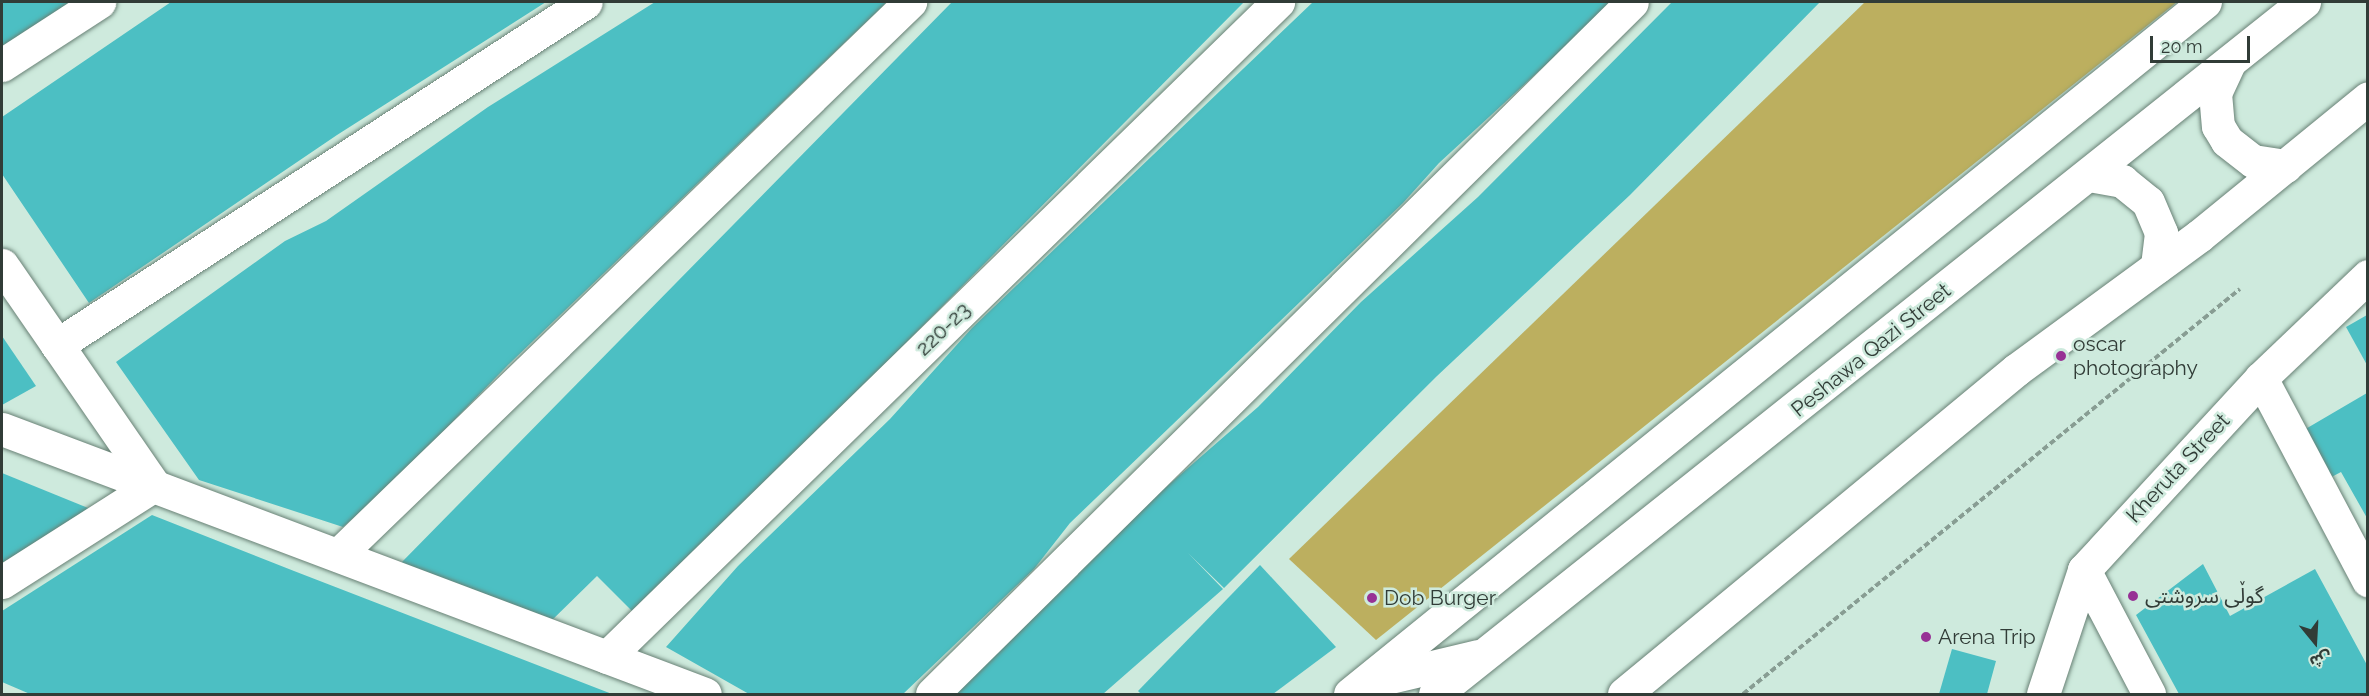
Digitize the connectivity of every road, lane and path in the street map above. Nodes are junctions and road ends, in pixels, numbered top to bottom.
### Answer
1 (99, 2) edge
2 (586, 2) edge
3 (910, 2) edge
4 (1278, 2) edge
5 (1632, 2) edge
6 (2205, 2) edge
7 (2304, 2) edge
8 (2229, 63) junction
9 (2, 65) edge
10 (2367, 98) edge
11 (2286, 166) junction
12 (2089, 176) junction
13 (2, 265) edge
14 (2157, 267) junction
15 (2367, 276) edge
16 (2240, 289) dead end
17 (57, 345) junction
18 (2261, 378) junction
19 (2, 429) edge
20 (154, 485) junction
21 (338, 555) junction
22 (2084, 570) junction
23 (2367, 580) edge
24 (2, 582) edge
25 (1488, 653) junction
26 (607, 657) junction
27 (1358, 689) edge
28 (705, 694) edge
29 (932, 694) edge
30 (1435, 694) edge
31 (1624, 694) edge
32 (1743, 694) edge
33 (2043, 694) edge
34 (2149, 694) edge

1 - 9 main road
2 - 17 main road
3 - 21 main road
4 - 26 main road, 220-23
5 - 29 main road
6 - 27 main road
7 - 8 main road, Peshawa Qazi Street
8 - 11 main road
8 - 12 main road, Peshawa Qazi Street
10 - 11 main road
11 - 14 main road
12 - 14 main road
12 - 25 main road, Peshawa Qazi Street
13 - 17 main road
14 - 31 main road
15 - 18 main road, Kheruta Street
16 - 32 path
17 - 20 main road
18 - 22 main road, Kheruta Street
18 - 23 main road
19 - 20 main road
20 - 21 main road
20 - 24 main road
21 - 26 main road
22 - 33 main road, Kheruta Street
22 - 34 main road
25 - 27 main road
25 - 30 main road, Peshawa Qazi Street
26 - 28 main road

